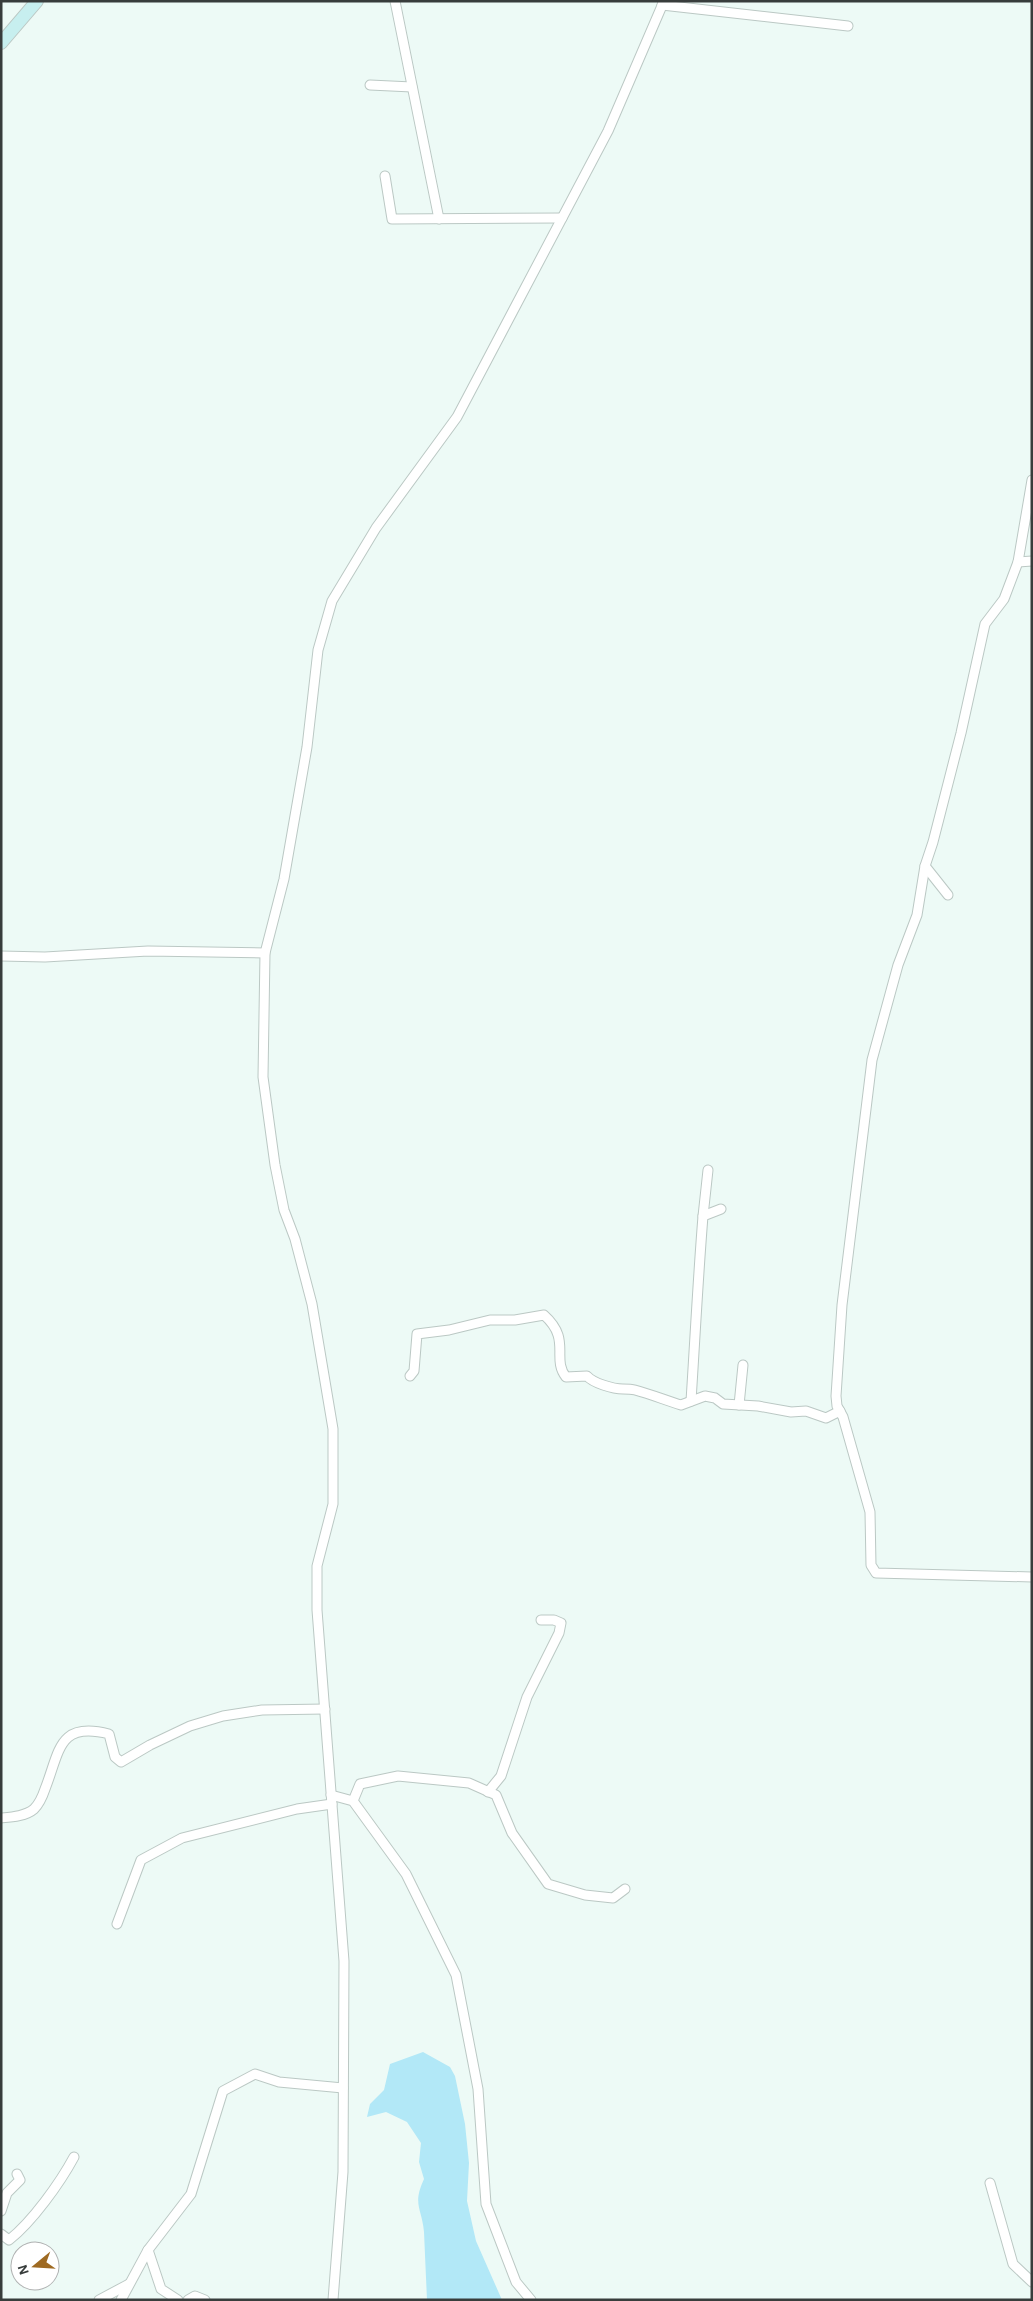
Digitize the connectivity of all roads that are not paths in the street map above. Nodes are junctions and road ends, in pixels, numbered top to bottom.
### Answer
1 (37, 1) edge
2 (395, 1) edge
3 (663, 3) edge
4 (848, 26) dead end
5 (1, 43) edge
6 (370, 84) dead end
7 (412, 87) junction
8 (385, 176) dead end
9 (439, 218) junction
10 (562, 218) junction
11 (1032, 480) edge
12 (1032, 561) edge
13 (1018, 562) junction
14 (925, 866) junction
15 (948, 895) dead end
16 (265, 953) junction
17 (1, 956) edge
18 (708, 1170) dead end
19 (721, 1209) dead end
20 (704, 1216) junction
21 (743, 1365) dead end
22 (410, 1376) dead end
23 (691, 1401) junction
24 (739, 1405) junction
25 (840, 1411) junction
26 (1032, 1577) edge
27 (541, 1620) dead end
28 (324, 1710) junction
29 (488, 1792) junction
30 (331, 1799) junction
31 (353, 1801) junction
32 (1, 1818) edge
33 (626, 1889) dead end
34 (117, 1924) dead end
35 (343, 2088) junction
36 (74, 2157) dead end
37 (17, 2174) dead end
38 (990, 2183) dead end
39 (1, 2211) edge
40 (1, 2234) edge
41 (148, 2250) junction
42 (1032, 2282) edge
43 (129, 2284) junction
44 (99, 2300) edge
45 (121, 2300) edge
46 (178, 2300) edge
47 (188, 2300) edge
48 (205, 2300) edge
49 (333, 2300) edge
50 (531, 2300) edge

1 - 5 street
2 - 7 street
3 - 4 street
3 - 10 street
6 - 7 street
7 - 9 street
8 - 9 street
9 - 10 street
10 - 16 street
11 - 13 street
12 - 13 street
13 - 14 street
14 - 15 street
14 - 25 street
16 - 17 street
16 - 28 street
18 - 20 street
19 - 20 street
20 - 23 street
21 - 24 street
22 - 23 street
23 - 24 street
24 - 25 street
25 - 26 street
27 - 29 street
28 - 30 street
28 - 32 street
29 - 31 street
29 - 33 street
30 - 31 street
30 - 34 street
30 - 35 street
31 - 50 street
35 - 41 street
35 - 49 street
36 - 40 street
37 - 39 street
38 - 42 street
41 - 43 street
41 - 46 street
43 - 44 street
43 - 45 street
47 - 48 street

